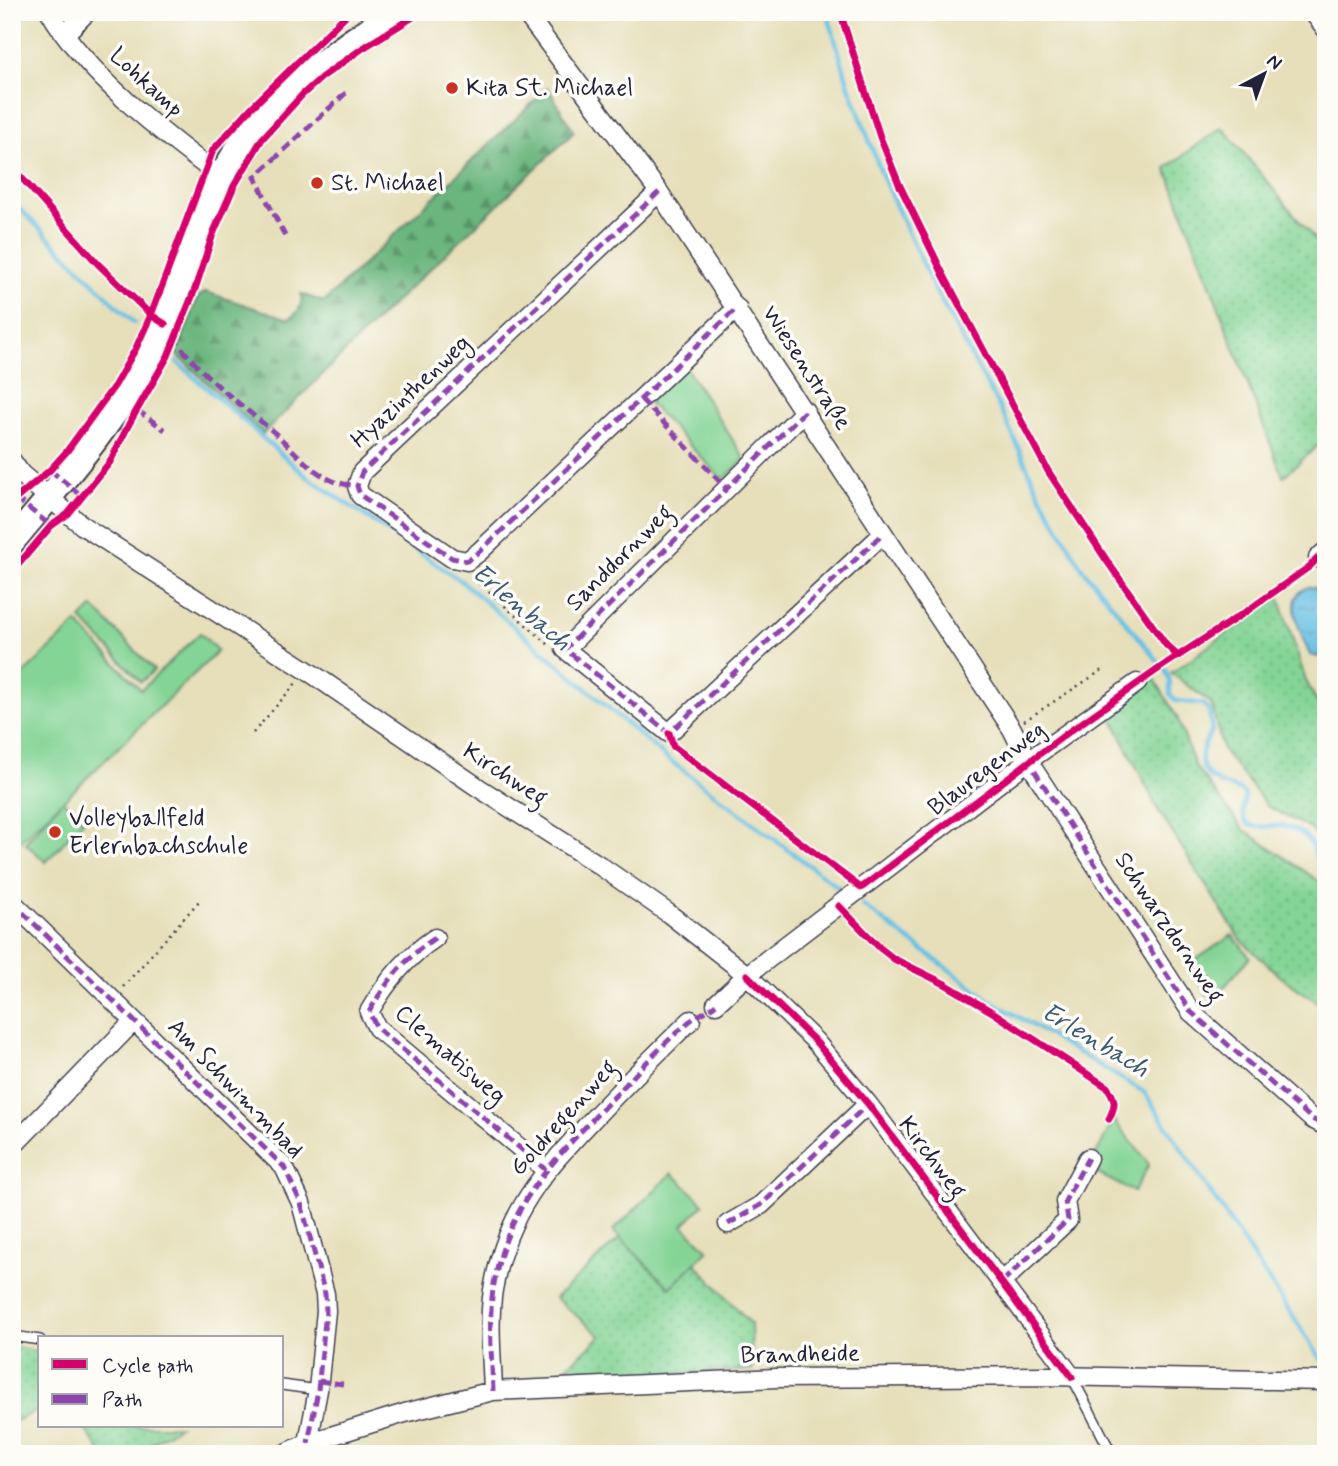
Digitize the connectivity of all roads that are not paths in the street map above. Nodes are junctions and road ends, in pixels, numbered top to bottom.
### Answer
1 (50, 12) edge
2 (87, 12) edge
3 (395, 12) edge
4 (526, 12) edge
5 (1313, 12) edge
6 (1326, 29) edge
7 (65, 34) junction
8 (221, 177) junction
9 (659, 192) junction
10 (737, 308) junction
11 (805, 411) junction
12 (12, 461) edge
13 (48, 498) junction
14 (883, 534) junction
15 (12, 542) edge
16 (1137, 683) dead end
17 (1028, 761) junction
18 (12, 902) edge
19 (435, 938) dead end
20 (747, 975) junction
21 (716, 1004) dead end
22 (691, 1020) dead end
23 (134, 1021) junction
24 (868, 1104) junction
25 (1326, 1126) edge
26 (12, 1147) edge
27 (1088, 1158) dead end
28 (545, 1170) junction
29 (728, 1224) dead end
30 (1002, 1282) junction
31 (12, 1336) edge
32 (38, 1340) edge
33 (1072, 1377) junction
34 (1326, 1381) edge
35 (284, 1384) edge
36 (318, 1390) junction
37 (493, 1391) junction
38 (308, 1443) junction
39 (284, 1454) edge
40 (1112, 1454) edge

1 - 7 street, Lohkamp
2 - 7 street
3 - 8 street
4 - 9 street, Wiesenstraße
5 - 6 street
7 - 8 street, Lohkamp
8 - 13 street
9 - 10 street, Wiesenstraße
9 - 10 street, Hyazinthenweg
10 - 11 street, Wiesenstraße
11 - 14 street, Wiesenstraße
11 - 14 street, Sanddornweg
12 - 13 street, Kirchweg
13 - 15 street
13 - 20 street, Kirchweg
14 - 17 street, Wiesenstraße
16 - 17 street, Blauregenweg
17 - 20 street, Blauregenweg
17 - 25 street, Schwarzdornweg
18 - 23 street, Am Schwimmbad
19 - 28 street, Clematisweg
20 - 21 street
20 - 24 street, Kirchweg
22 - 28 street, Goldregenweg
23 - 26 street
23 - 36 street, Am Schwimmbad
24 - 29 street
24 - 30 street, Kirchweg
27 - 30 street
28 - 37 street, Goldregenweg
30 - 33 street, Kirchweg
31 - 32 lane
33 - 34 street, Brandheide
33 - 37 street, Brandheide
33 - 40 lane, Kirchweg
35 - 36 lane
36 - 38 street, Am Schwimmbad
37 - 38 street, Brandheide
38 - 39 street, Brandheide

